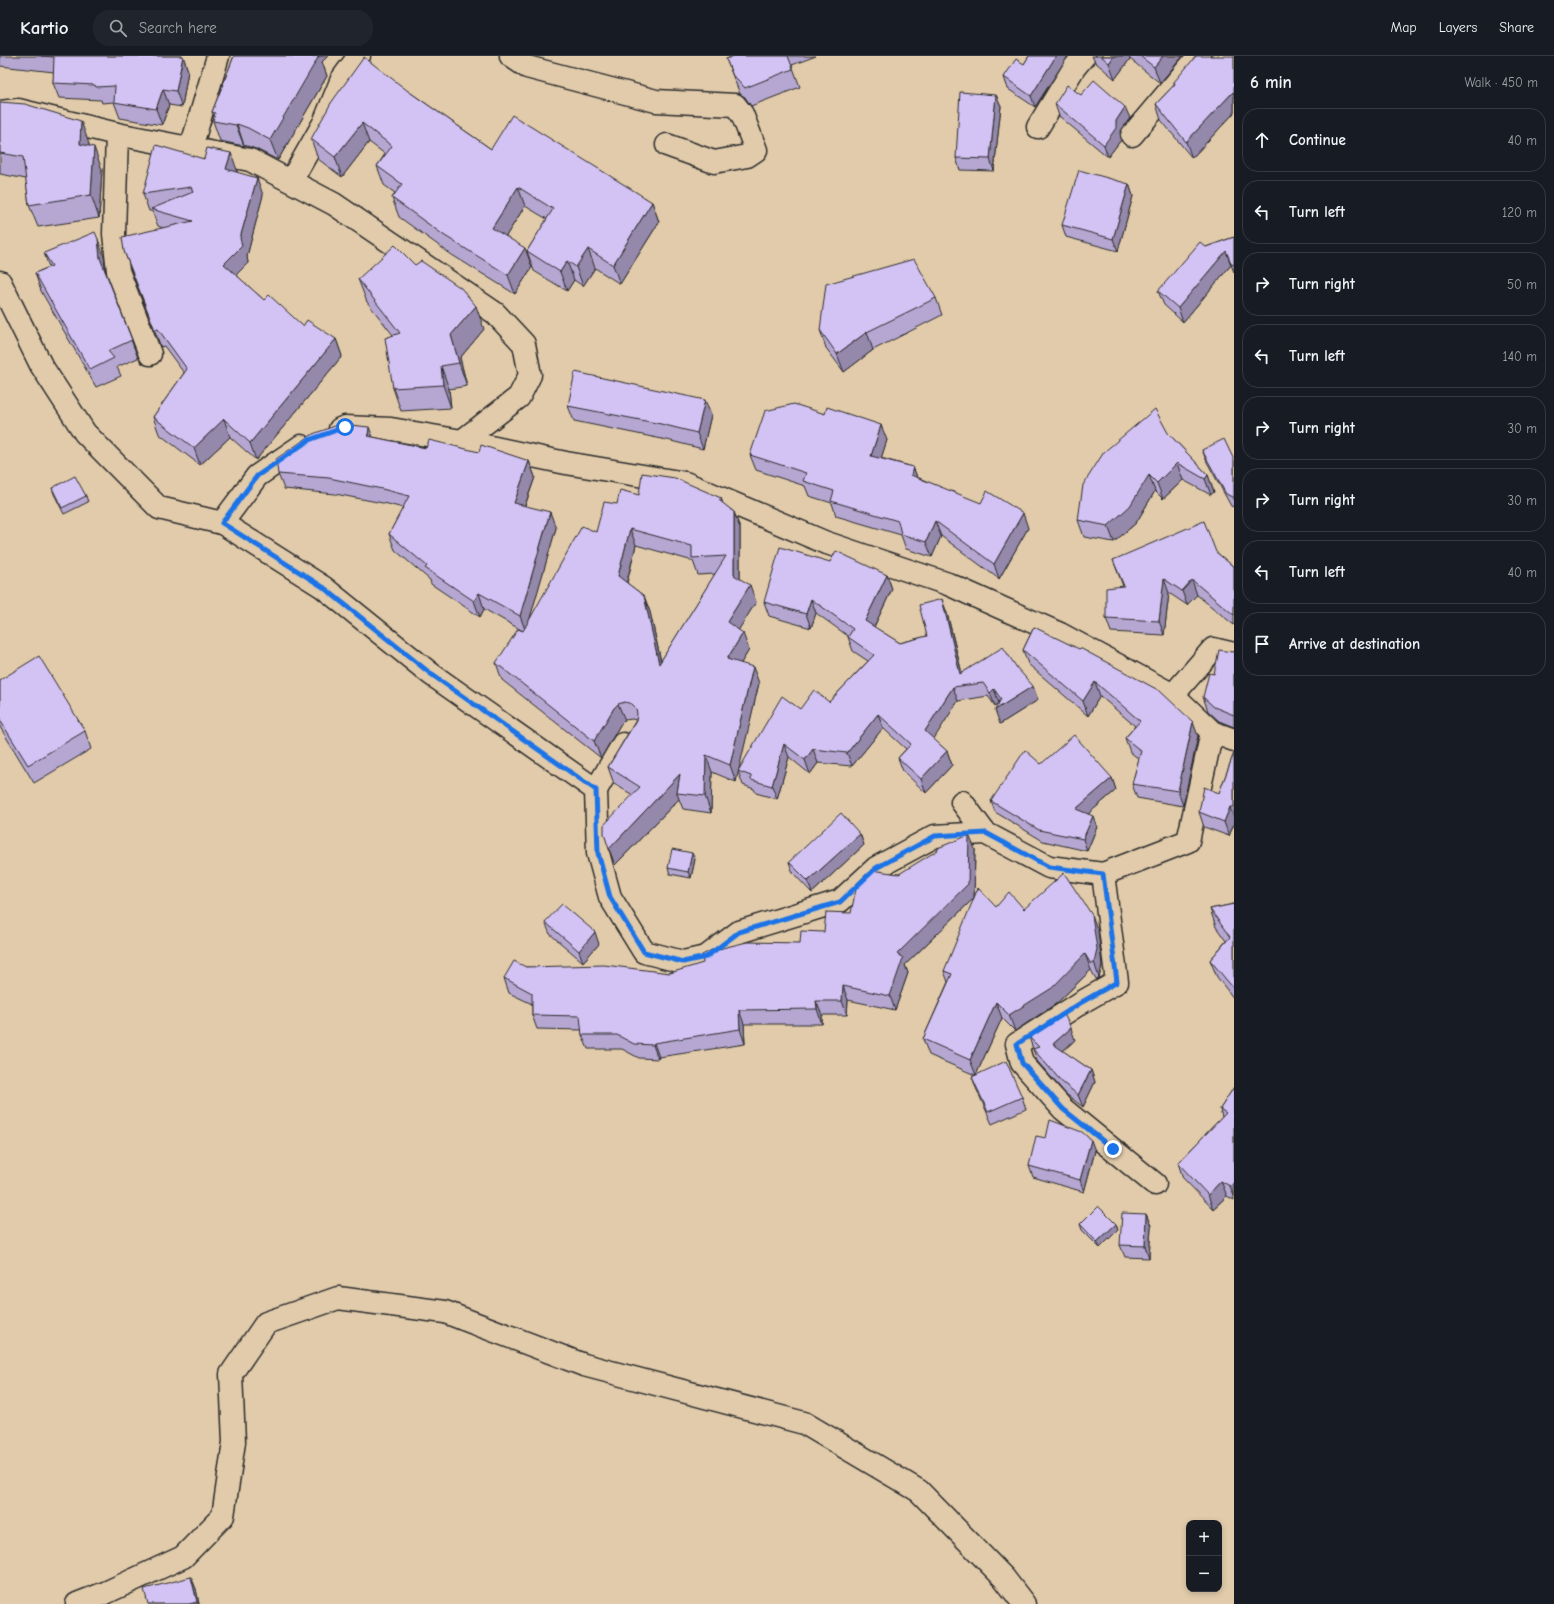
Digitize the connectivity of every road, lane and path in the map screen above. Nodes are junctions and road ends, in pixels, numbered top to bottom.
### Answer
1 (218, 56) edge
2 (359, 56) edge
3 (511, 56) edge
4 (1084, 56) edge
5 (1199, 56) edge
6 (0, 112) edge
7 (1038, 127) dead end
8 (117, 134) junction
9 (1132, 135) dead end
10 (667, 145) dead end
11 (191, 148) junction
12 (291, 181) junction
13 (0, 282) edge
14 (150, 354) dead end
15 (462, 441) junction
16 (222, 523) junction
17 (1234, 654) edge
18 (1173, 695) junction
19 (631, 731) edge
20 (1212, 732) junction
21 (1234, 740) edge
22 (596, 790) junction
23 (962, 802) dead end
24 (986, 833) junction
25 (1103, 874) junction
26 (1155, 1184) dead end
27 (77, 1604) edge
28 (1024, 1604) edge

1 - 11 street
2 - 12 street
3 - 10 street
4 - 7 street
5 - 9 street
6 - 8 street
8 - 11 street
8 - 14 street
11 - 12 street
12 - 15 street
13 - 16 street
15 - 16 street
15 - 18 street
16 - 22 street
17 - 18 street
18 - 20 street
19 - 22 street
20 - 21 street
20 - 25 street
22 - 24 street
23 - 24 street
24 - 25 street
25 - 26 street
27 - 28 street

